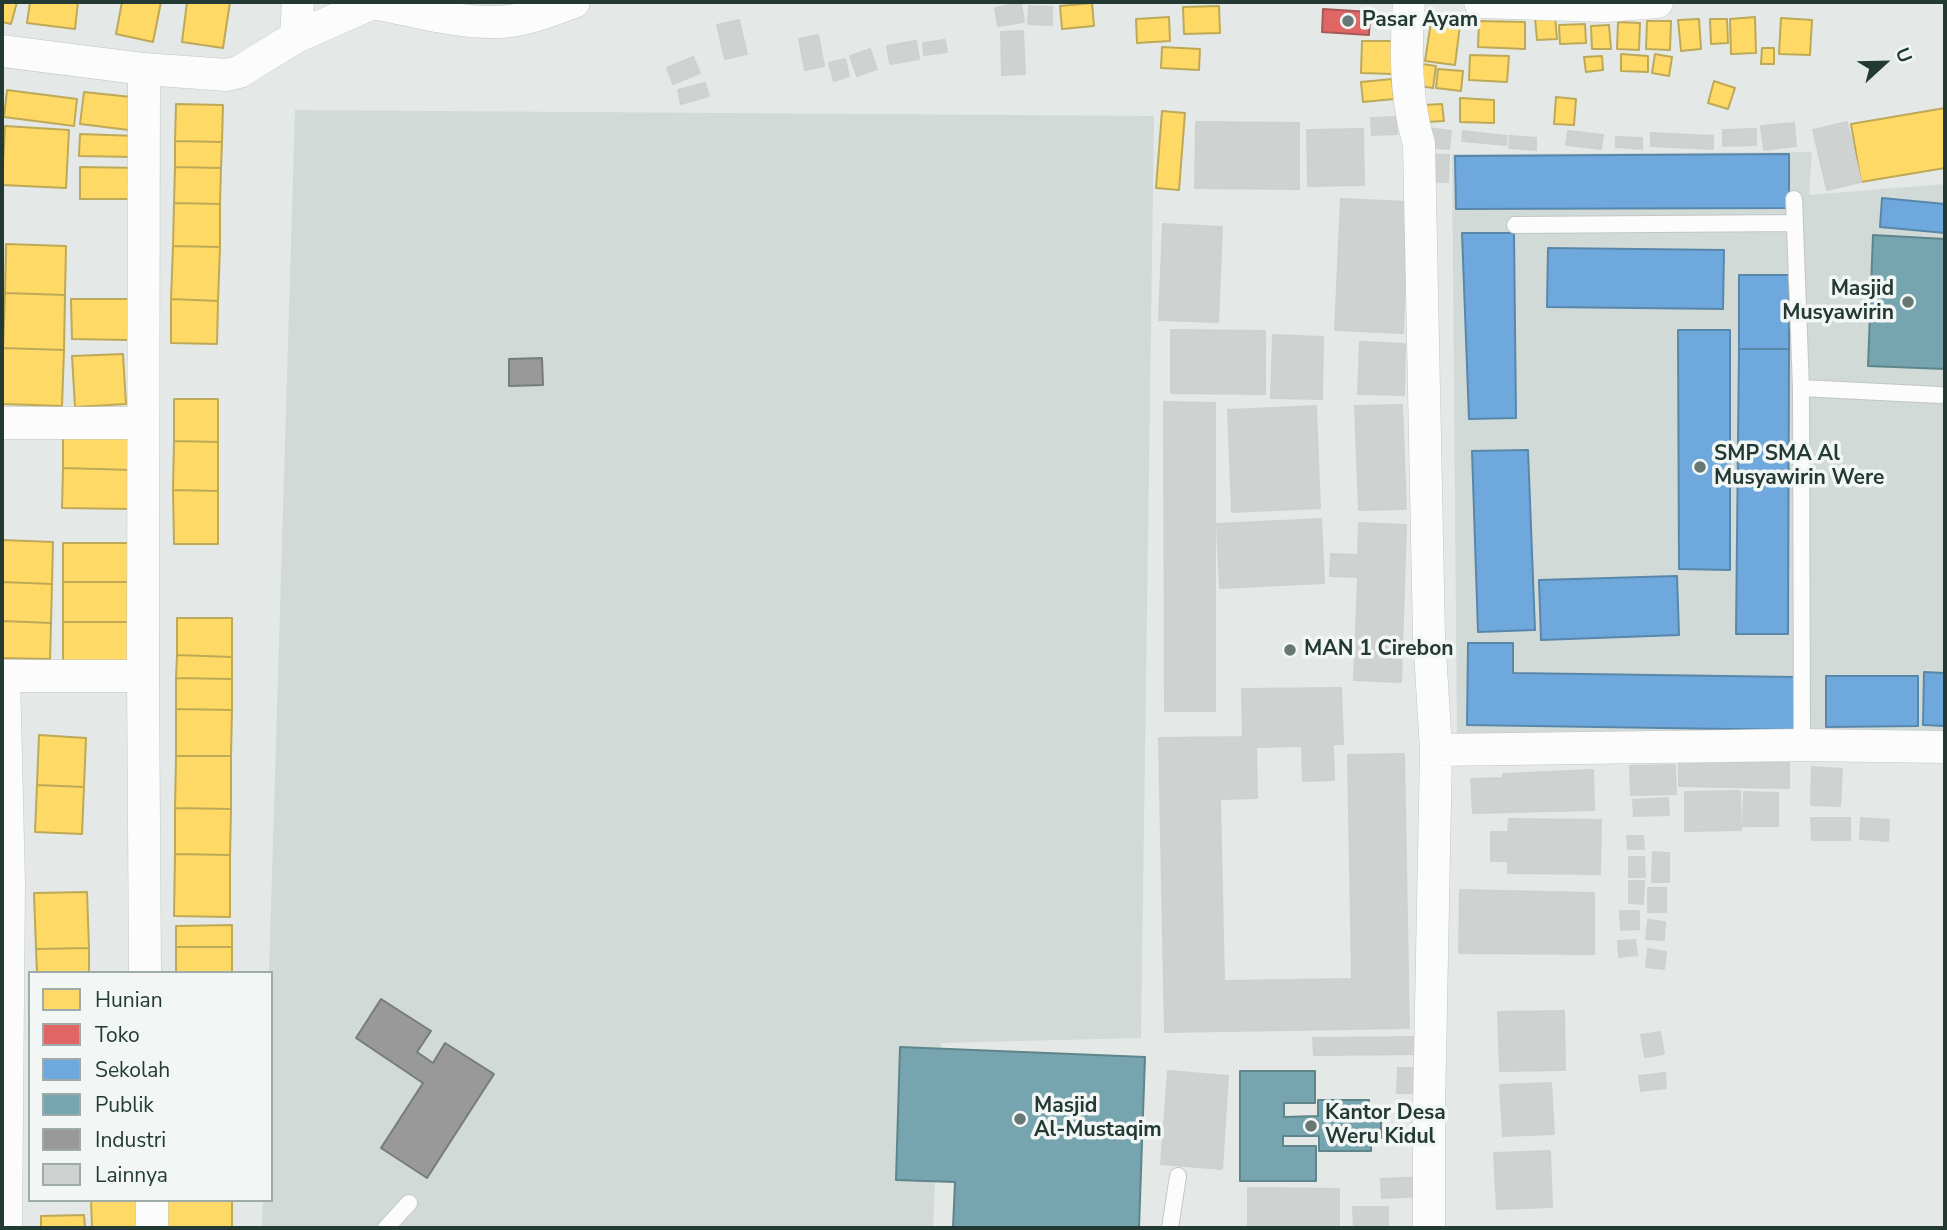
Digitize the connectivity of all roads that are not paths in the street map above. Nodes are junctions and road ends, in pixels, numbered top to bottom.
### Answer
1 (298, 2) edge
2 (374, 2) edge
3 (574, 2) edge
4 (1409, 2) edge
5 (1480, 2) edge
6 (1657, 2) edge
7 (296, 37) junction
8 (2, 51) edge
9 (144, 69) junction
10 (1794, 200) dead end
11 (1795, 223) junction
12 (1515, 225) dead end
13 (1801, 388) junction
14 (1940, 395) dead end
15 (2, 423) edge
16 (144, 423) junction
17 (3, 676) edge
18 (143, 676) junction
19 (1802, 745) junction
20 (1945, 747) edge
21 (1436, 750) junction
22 (5, 776) edge
23 (5, 883) edge
24 (145, 971) edge
25 (19, 1002) edge
26 (1178, 1176) dead end
27 (152, 1202) edge
28 (409, 1203) dead end
29 (6, 1228) edge
30 (152, 1228) edge
31 (386, 1228) edge
32 (1170, 1228) edge
33 (1430, 1228) edge

1 - 7 street
2 - 3 street
2 - 7 street
4 - 21 street
5 - 6 street
7 - 9 street
8 - 9 street
9 - 16 street
10 - 11 lane
11 - 12 lane
11 - 13 lane
13 - 14 lane
13 - 19 lane
15 - 16 street
16 - 18 street
17 - 18 street
17 - 22 street
18 - 24 street
19 - 20 street
19 - 21 street
21 - 33 street
22 - 23 street
23 - 25 street
25 - 29 street
26 - 32 lane
27 - 30 street
28 - 31 lane

